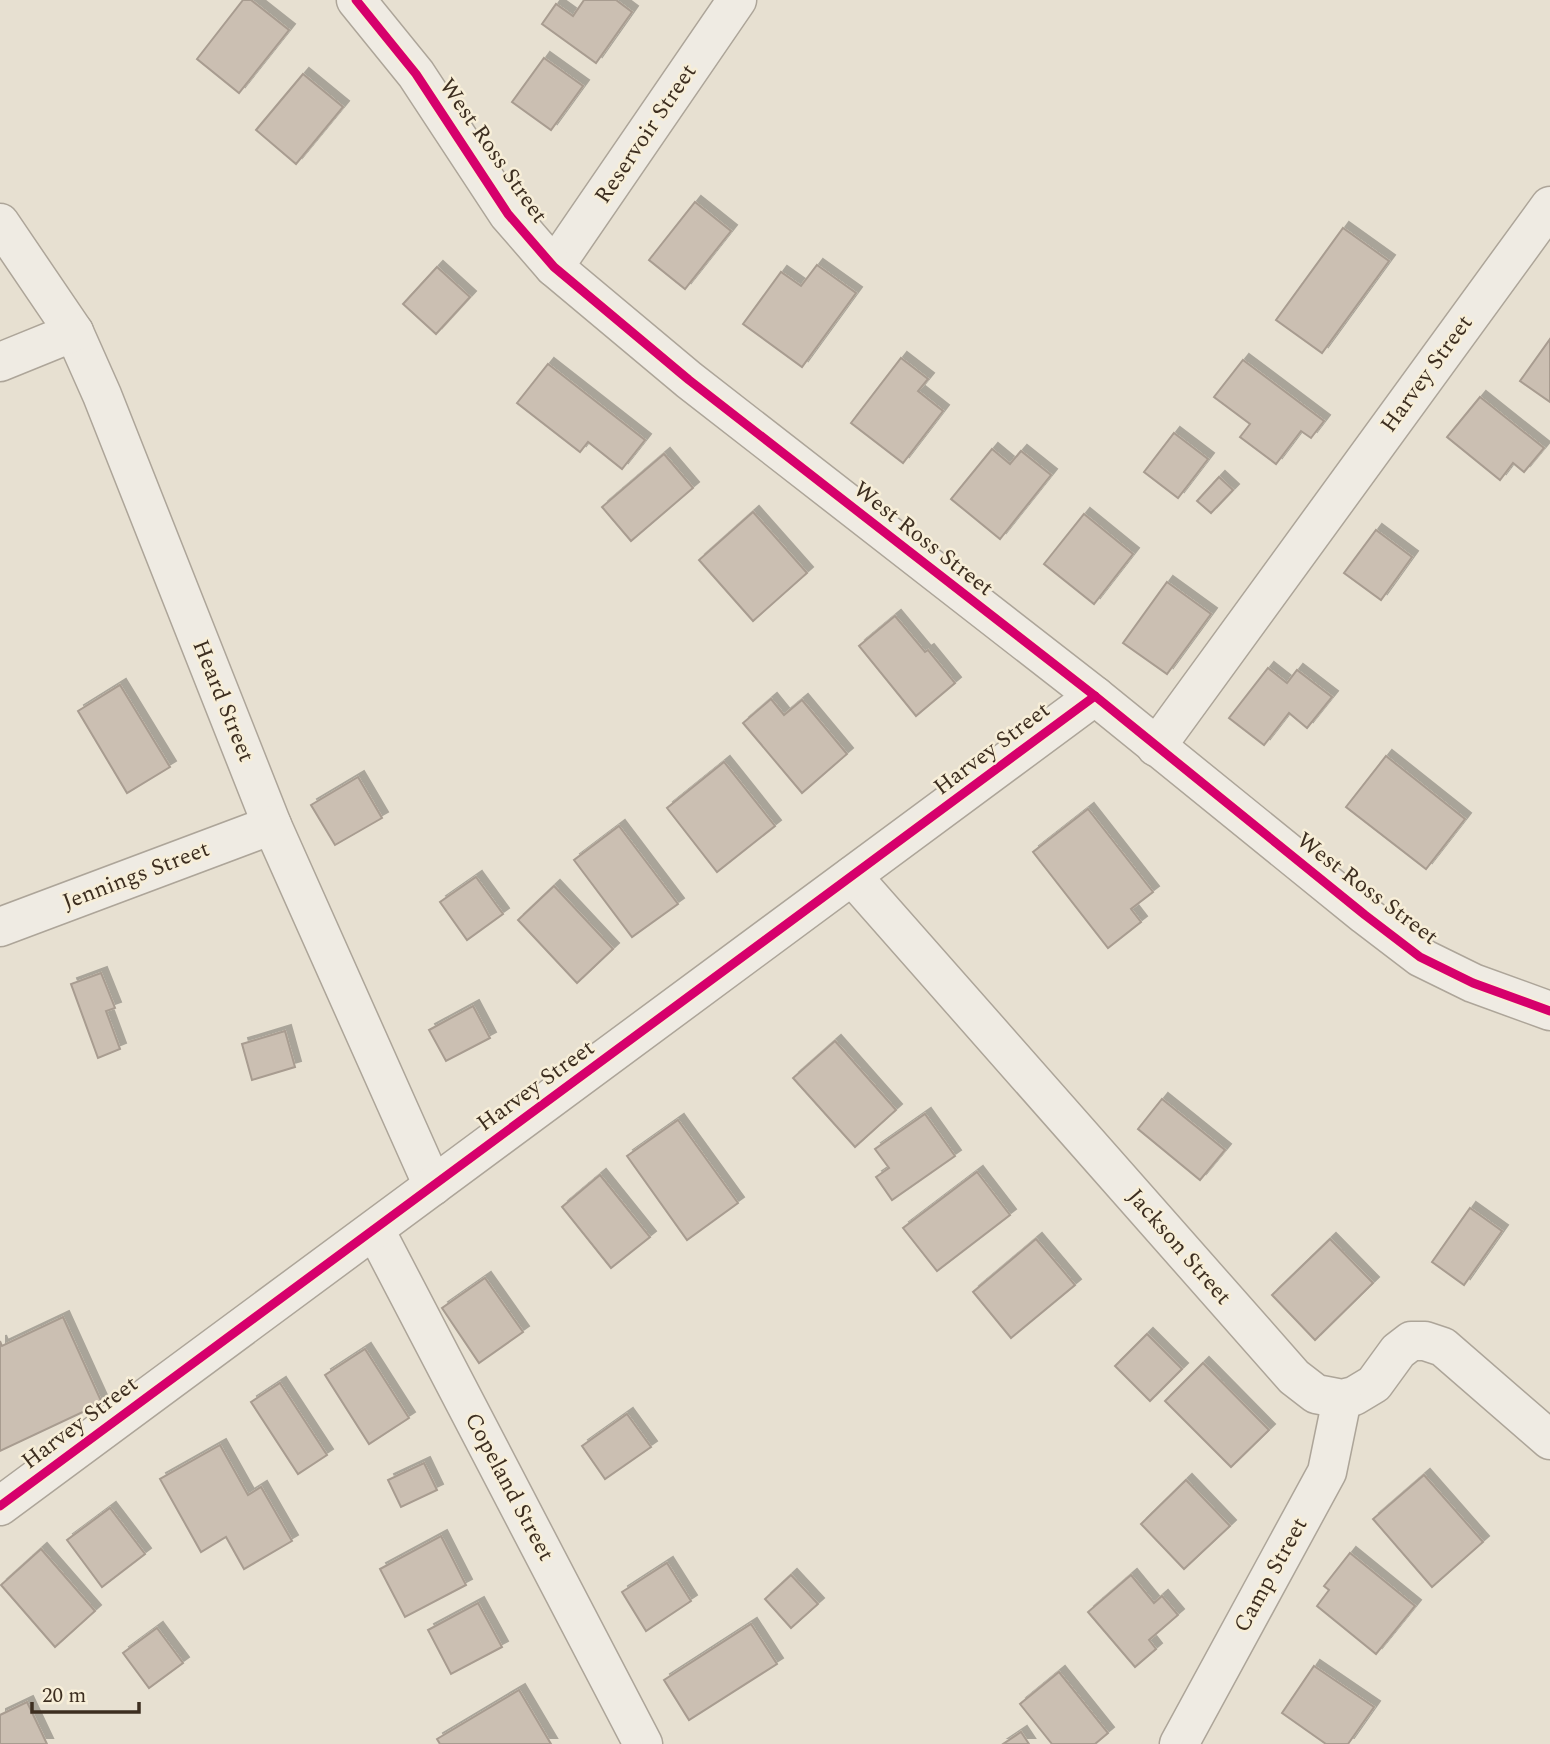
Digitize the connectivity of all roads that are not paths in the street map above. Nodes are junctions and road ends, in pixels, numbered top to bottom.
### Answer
1 (356, 0) edge
2 (737, 0) edge
3 (1550, 206) edge
4 (0, 223) edge
5 (554, 267) junction
6 (74, 332) junction
7 (0, 362) edge
8 (1095, 696) junction
9 (1156, 747) junction
10 (272, 825) junction
11 (852, 876) junction
12 (0, 928) edge
13 (1550, 1011) edge
14 (433, 1186) junction
15 (374, 1230) junction
16 (1342, 1399) junction
17 (1550, 1440) edge
18 (0, 1506) edge
19 (643, 1744) edge
20 (1178, 1744) edge

1 - 5 street, West Ross Street
2 - 5 street, Reservoir Street
3 - 9 street, Harvey Street
4 - 6 street, Heard Street
5 - 8 street, West Ross Street
6 - 7 street
6 - 10 street, Heard Street
8 - 9 street, West Ross Street
8 - 11 street, Harvey Street
9 - 13 street, West Ross Street
10 - 12 street, Jennings Street
10 - 14 street, Heard Street
11 - 14 street, Harvey Street
11 - 16 street, Jackson Street
14 - 15 street, Harvey Street
15 - 18 street, Harvey Street
15 - 19 street, Copeland Street
16 - 17 street
16 - 20 street, Camp Street

